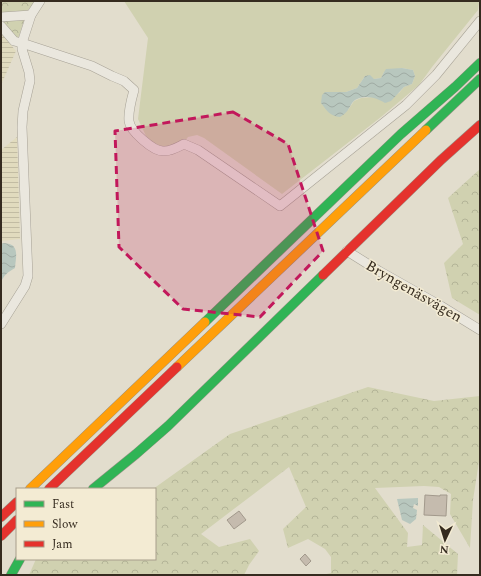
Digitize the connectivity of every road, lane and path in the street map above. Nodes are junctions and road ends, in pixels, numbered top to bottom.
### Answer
1 (40, 1) edge
2 (31, 16) junction
3 (1, 18) edge
4 (480, 21) edge
5 (1, 26) edge
6 (22, 43) junction
7 (480, 54) edge
8 (480, 63) edge
9 (480, 79) edge
10 (455, 87) junction
11 (480, 125) edge
12 (347, 251) junction
13 (1, 324) edge
14 (480, 330) edge
15 (31, 488) edge
16 (50, 488) edge
17 (94, 488) edge
18 (16, 503) edge
19 (1, 517) edge
20 (16, 521) edge
21 (1, 536) edge
22 (19, 560) edge
23 (11, 575) edge

1 - 2 street
2 - 3 street
2 - 6 street
4 - 6 street
5 - 6 street
6 - 13 street
7 - 10 main road
8 - 10 main road
9 - 16 main road
10 - 15 main road
11 - 12 main road
12 - 14 street, Bryngenäsvägen
12 - 17 main road
18 - 19 main road
20 - 21 main road
22 - 23 main road

